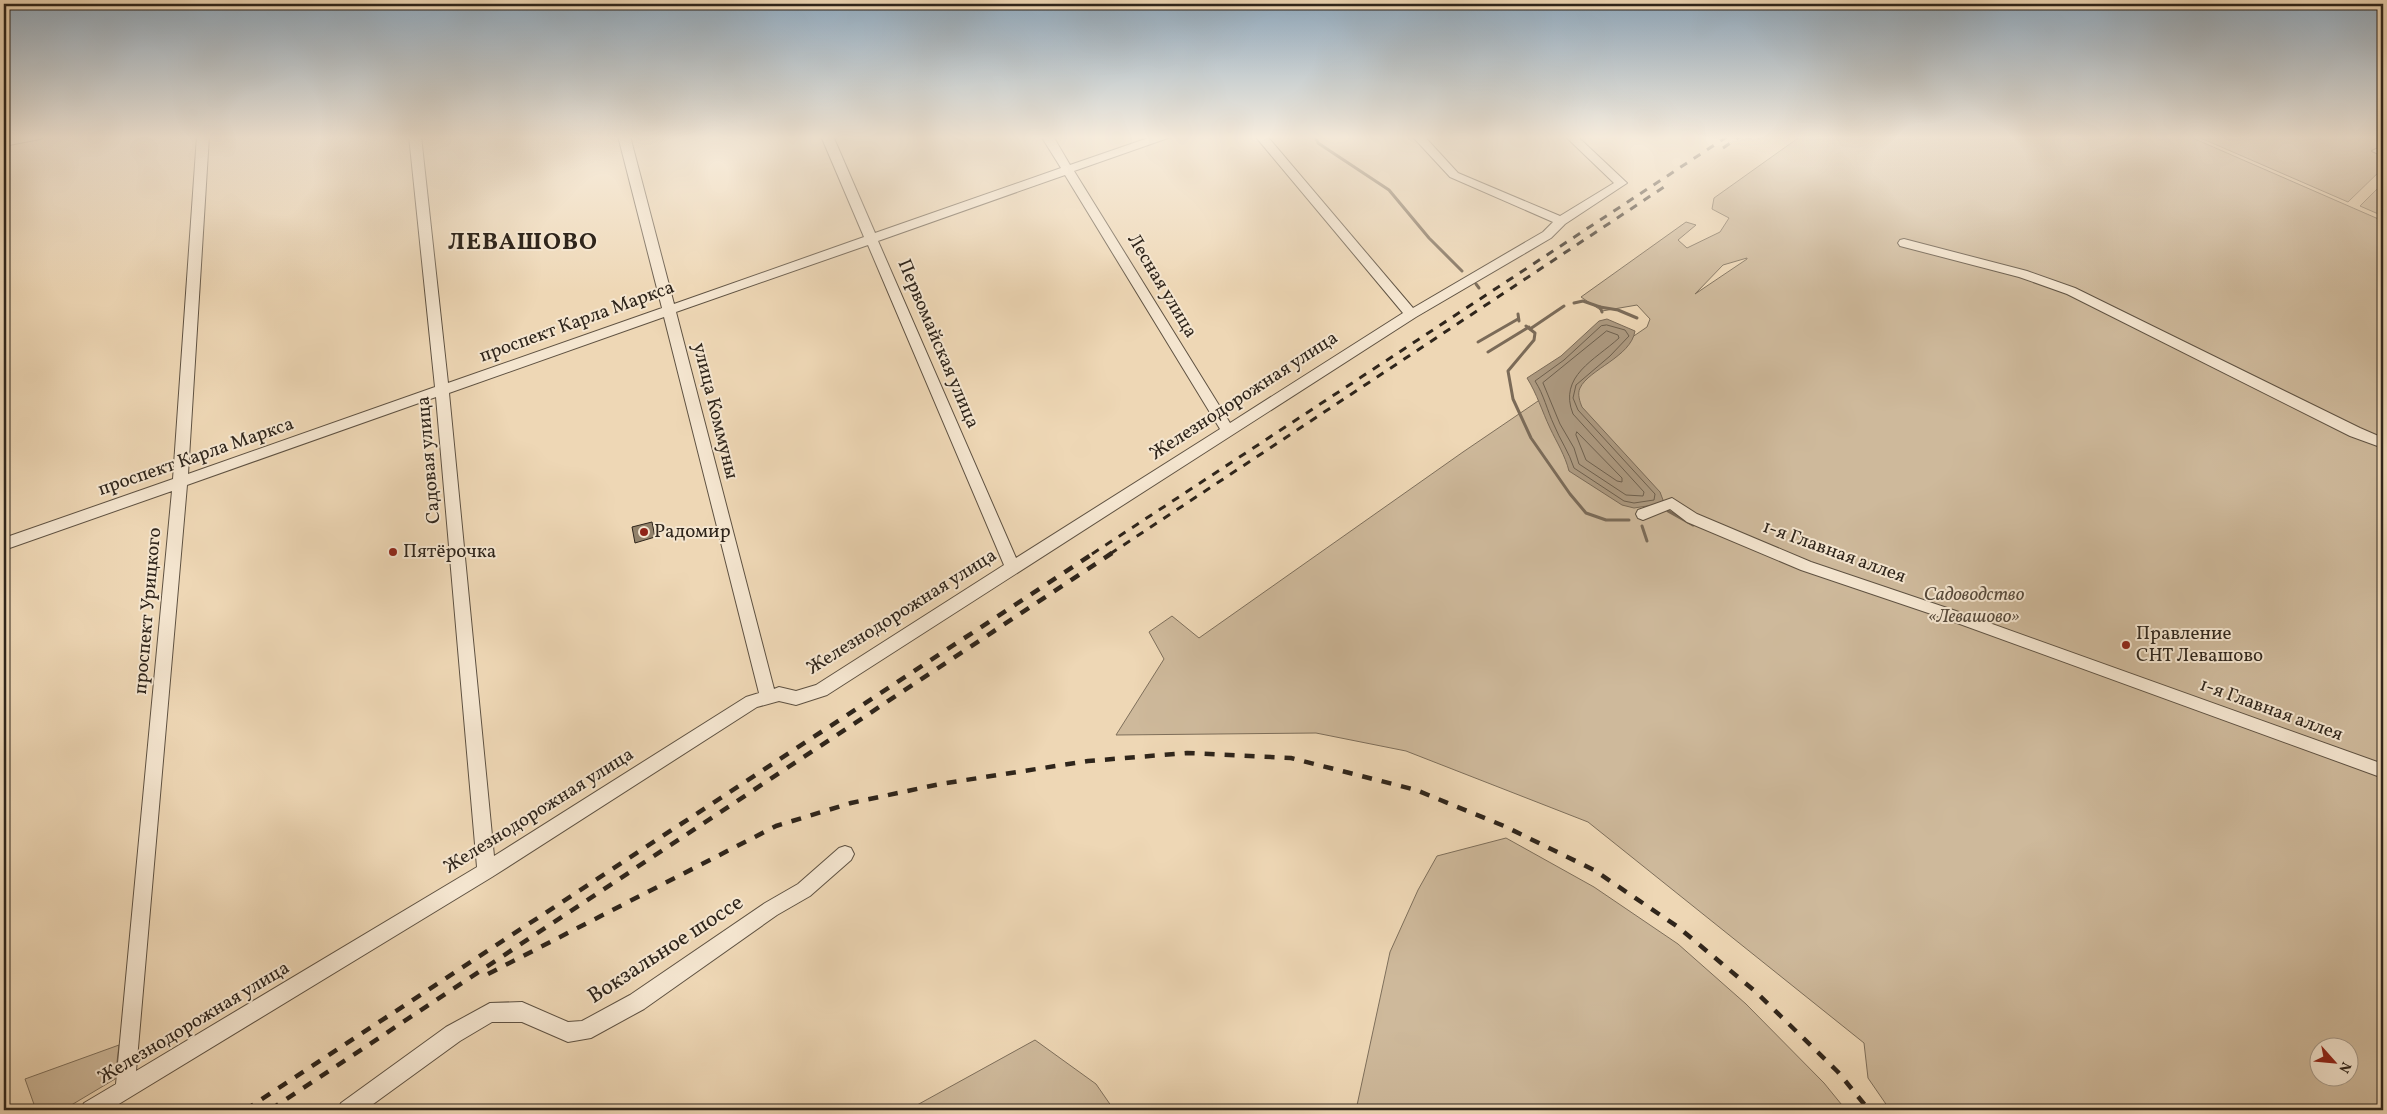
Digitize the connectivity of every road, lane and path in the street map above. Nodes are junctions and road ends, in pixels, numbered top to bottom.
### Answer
1 (200, 188) edge
2 (420, 188) edge
3 (638, 188) edge
4 (850, 188) edge
5 (1017, 188) edge
6 (1080, 188) edge
7 (1305, 188) edge
8 (1484, 188) edge
9 (1615, 188) edge
10 (1561, 221) junction
11 (872, 238) junction
12 (1904, 243) dead end
13 (670, 309) junction
14 (1411, 314) junction
15 (442, 390) junction
16 (1228, 431) junction
17 (2383, 443) edge
18 (180, 482) junction
19 (1643, 514) dead end
20 (4, 544) edge
21 (1013, 568) junction
22 (768, 696) junction
23 (2383, 771) edge
24 (845, 854) dead end
25 (486, 871) junction
26 (124, 1089) junction
27 (91, 1110) edge
28 (348, 1110) edge

1 - 18 street, проспект Урицкого
2 - 15 street, Садовая улица
3 - 13 street, улица Коммуны
4 - 11 street, Первомайская улица
5 - 11 street, проспект Карла Маркса
6 - 16 street, Лесная улица
7 - 14 street
8 - 10 street
9 - 10 street, Железнодорожная улица
10 - 14 street, Железнодорожная улица
11 - 13 street, проспект Карла Маркса
11 - 21 street, Первомайская улица
12 - 17 street
13 - 15 street, проспект Карла Маркса
13 - 22 street, улица Коммуны
14 - 16 street, Железнодорожная улица
15 - 18 street, проспект Карла Маркса
15 - 25 street, Садовая улица
16 - 21 street, Железнодорожная улица
18 - 20 street, проспект Карла Маркса
18 - 26 street, проспект Урицкого
19 - 23 street, 1-я Главная аллея
21 - 22 street, Железнодорожная улица
22 - 25 street, Железнодорожная улица
24 - 28 street, Вокзальное шоссе
25 - 26 street, Железнодорожная улица
26 - 27 street, Железнодорожная улица

